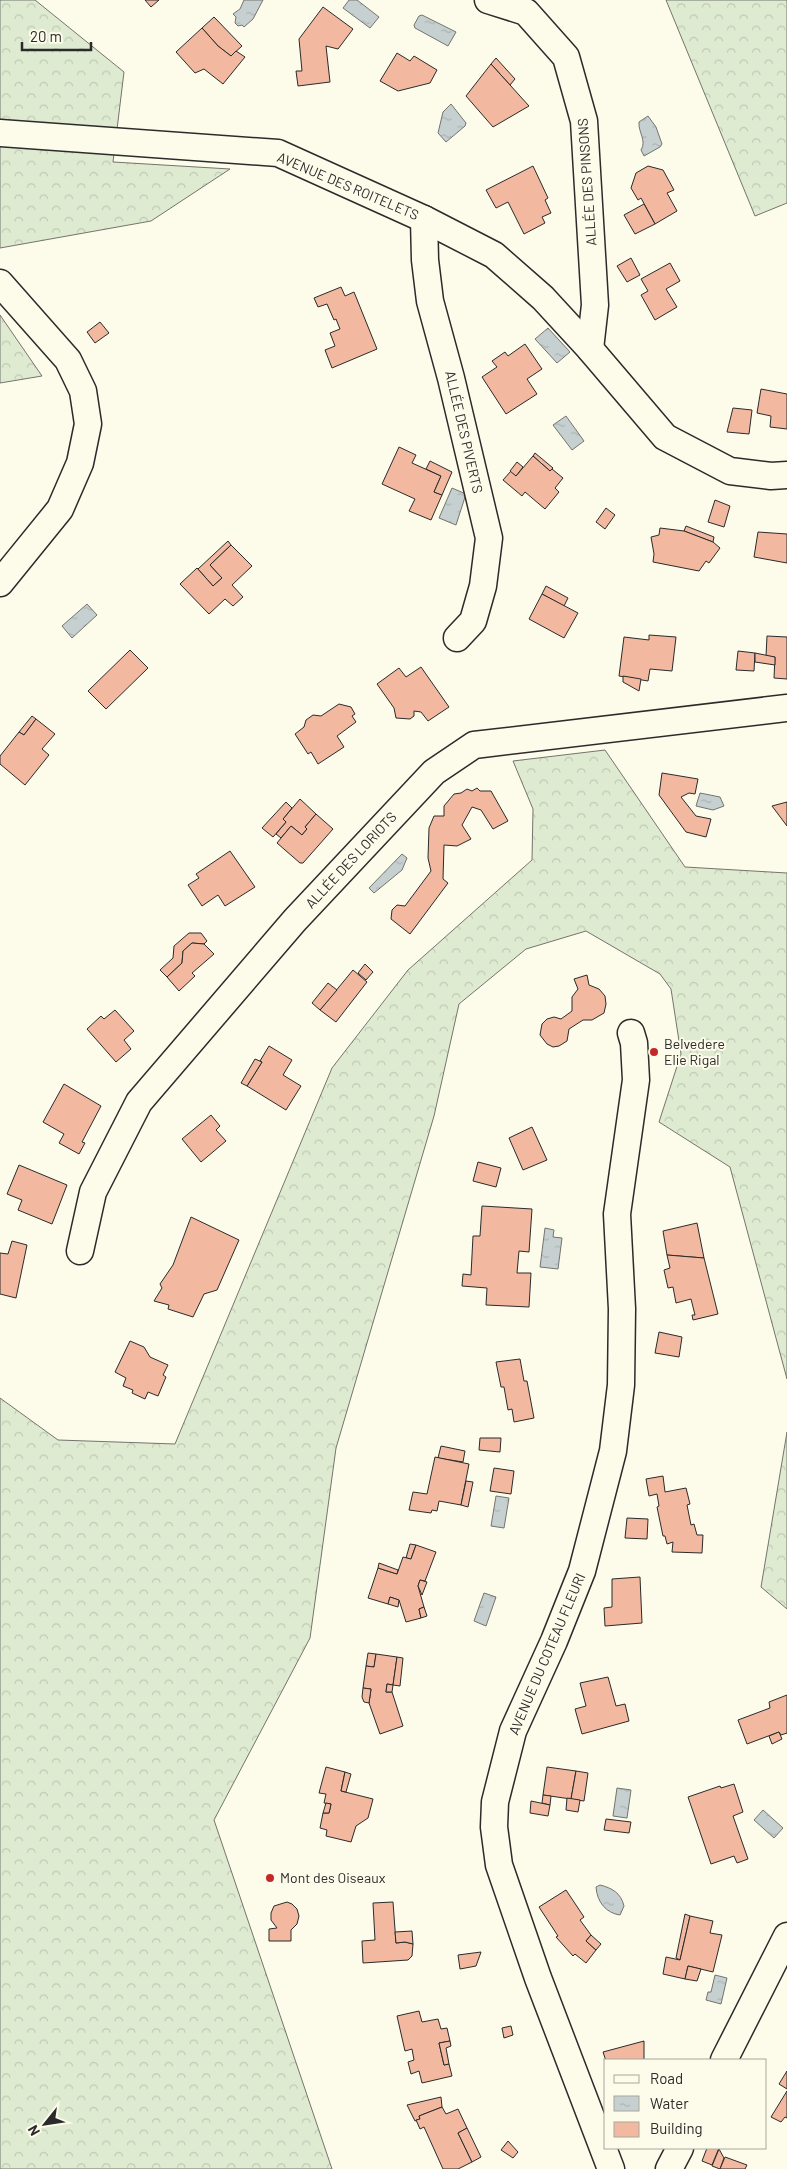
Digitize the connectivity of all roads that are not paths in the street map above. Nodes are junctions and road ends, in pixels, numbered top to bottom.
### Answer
1 (488, 0) edge
2 (0, 133) edge
3 (424, 219) junction
4 (0, 283) edge
5 (590, 349) junction
6 (787, 475) edge
7 (0, 583) edge
8 (457, 638) dead end
9 (787, 708) edge
10 (631, 1033) dead end
11 (80, 1252) dead end
12 (787, 1936) edge
13 (725, 2059) edge
14 (679, 2149) edge
15 (611, 2169) edge
16 (669, 2169) edge

1 - 5 street, ALLÉE DES PINSONS
2 - 3 street, AVENUE DES ROITELETS
3 - 5 street, AVENUE DES ROITELETS
3 - 8 street, ALLÉE DES PIVERTS
4 - 7 street
5 - 6 street, AVENUE DES ROITELETS
9 - 11 street, ALLÉE DES LORIOTS
10 - 15 street, AVENUE DU COTEAU FLEURI
12 - 13 street
14 - 16 street

